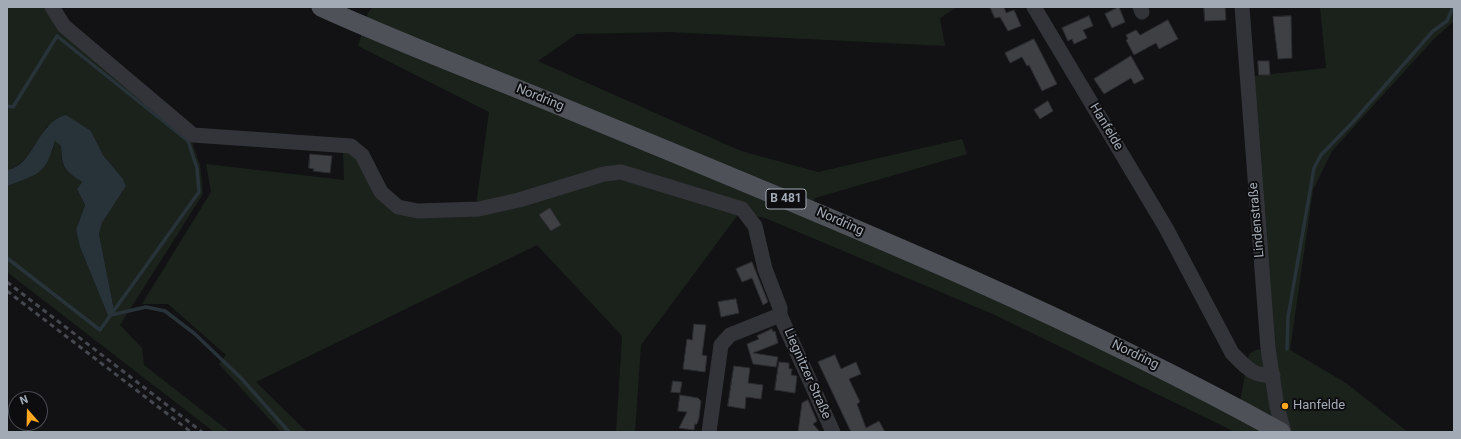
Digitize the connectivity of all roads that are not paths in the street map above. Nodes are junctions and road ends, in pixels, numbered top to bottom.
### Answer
1 (52, 7) edge
2 (321, 7) edge
3 (1034, 7) edge
4 (1242, 7) edge
5 (780, 316) junction
6 (1273, 375) junction
7 (709, 432) edge
8 (833, 432) edge
9 (1282, 432) edge

1 - 5 street, Liegnitzer Straße
2 - 9 main road, Nordring / B 481
3 - 6 street, Hanfelde
4 - 6 street, Lindenstraße
5 - 7 street
5 - 8 street, Liegnitzer Straße
6 - 9 street, Lindenstraße

